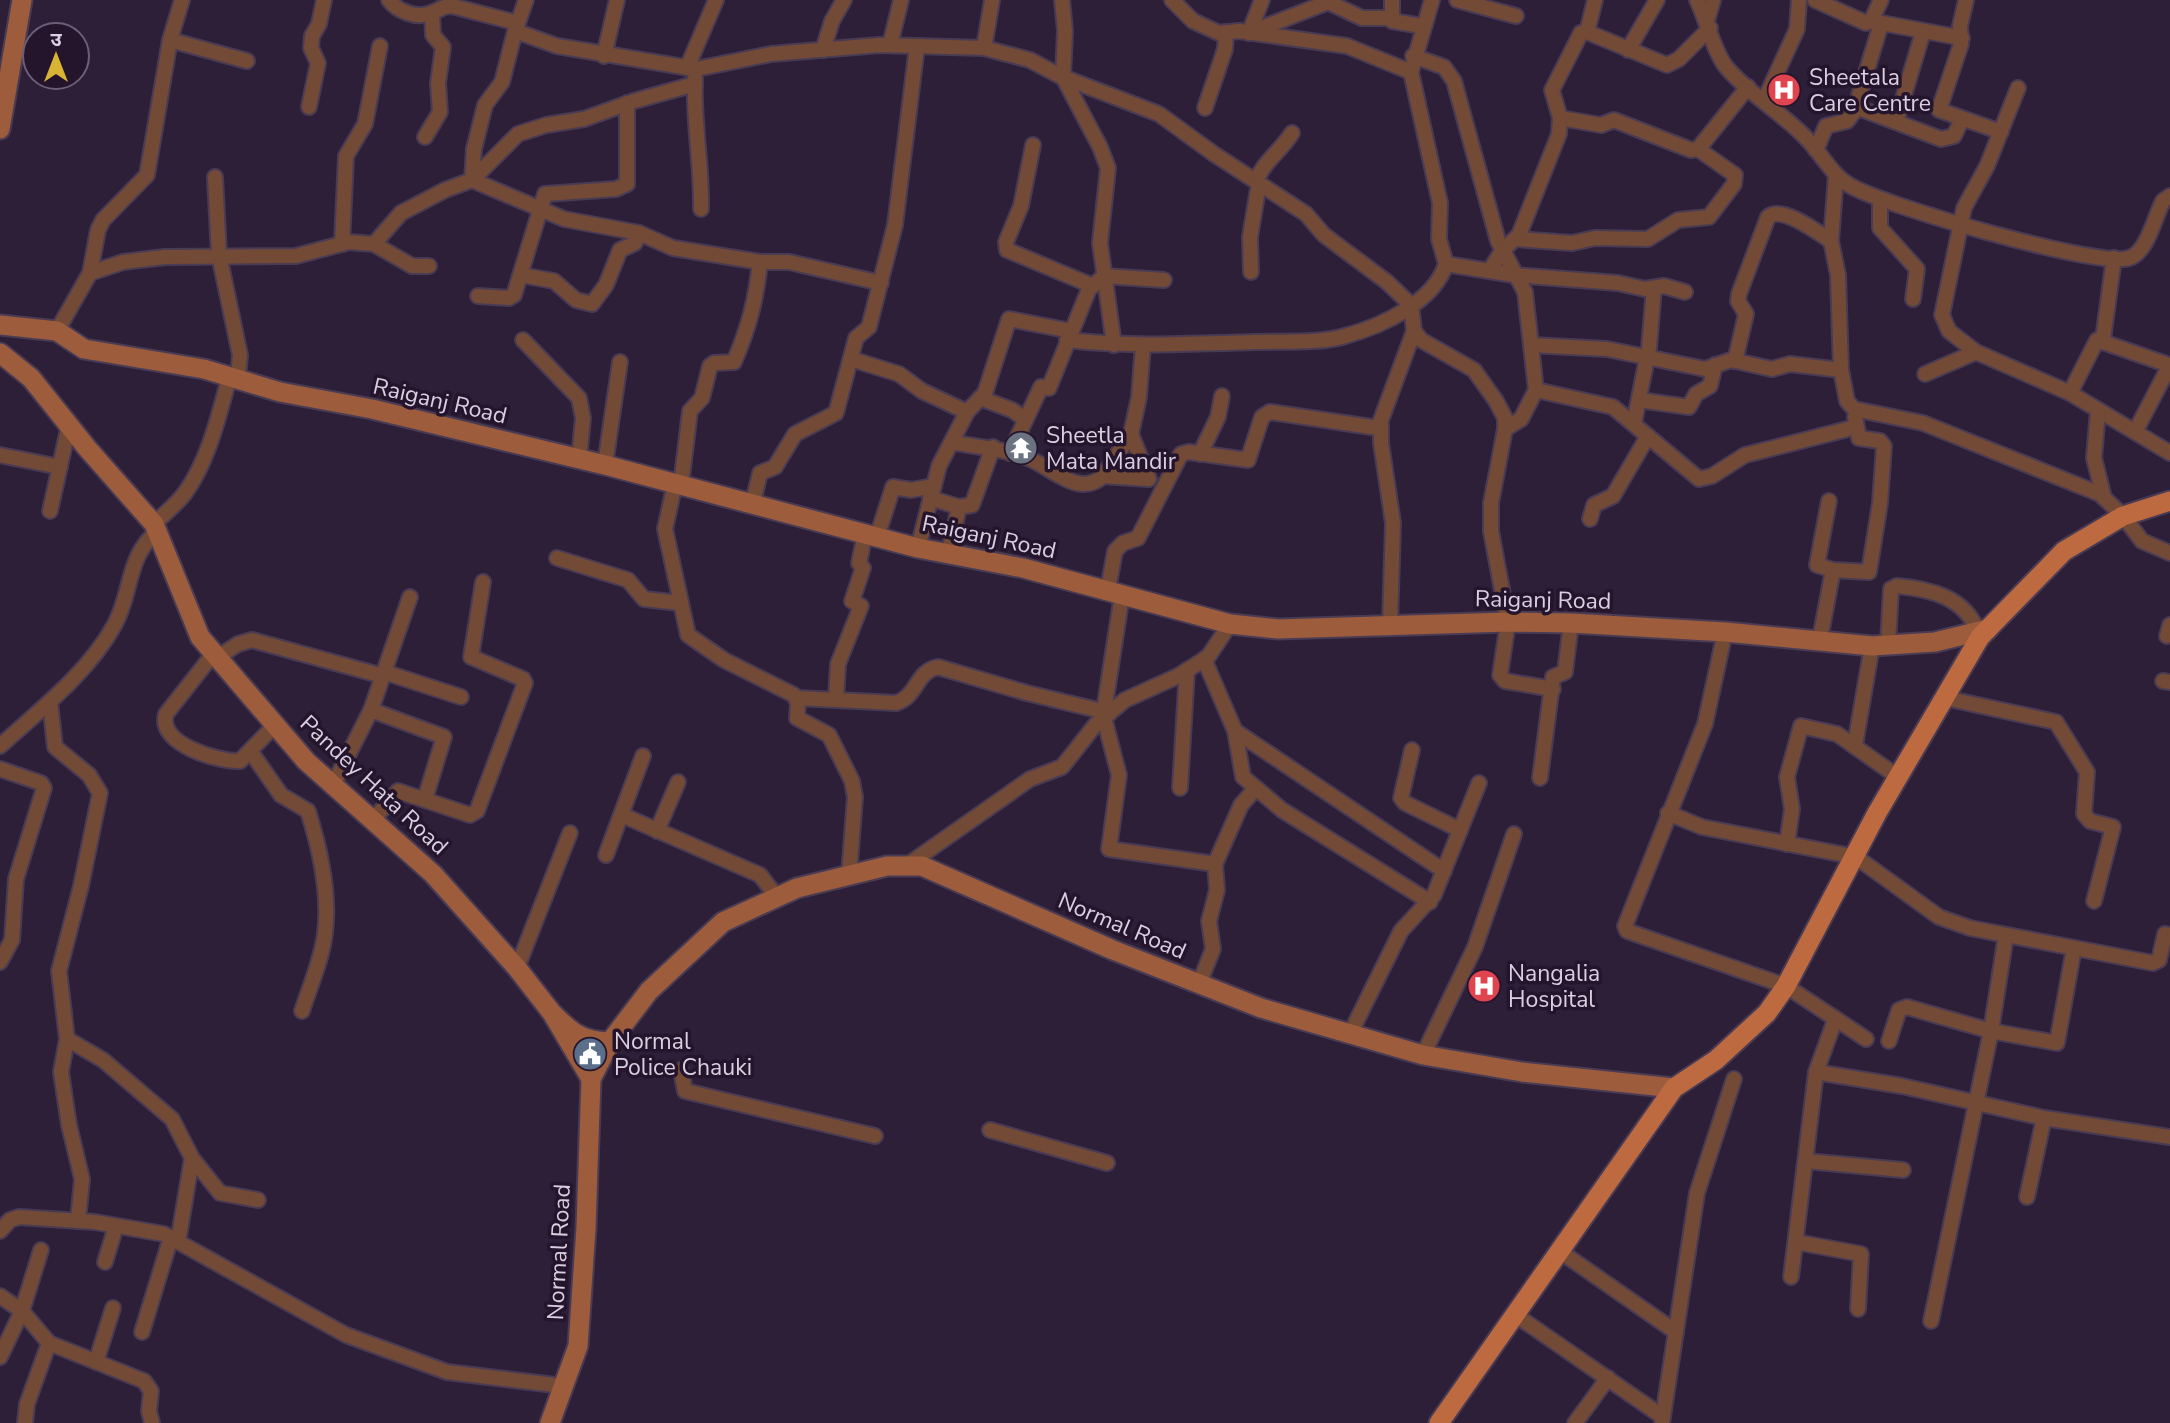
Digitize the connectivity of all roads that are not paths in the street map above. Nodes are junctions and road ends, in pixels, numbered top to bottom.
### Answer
1 (22, 0) edge
2 (182, 0) edge
3 (324, 0) edge
4 (388, 0) edge
5 (526, 0) edge
6 (617, 0) edge
7 (716, 0) edge
8 (845, 0) edge
9 (901, 0) edge
10 (992, 0) edge
11 (1062, 0) edge
12 (1172, 0) edge
13 (1262, 0) edge
14 (1392, 0) edge
15 (1432, 0) edge
16 (1457, 0) edge
17 (1595, 0) edge
18 (1657, 0) edge
19 (1697, 0) edge
20 (1713, 0) edge
21 (1799, 0) edge
22 (1815, 0) edge
23 (1881, 0) edge
24 (1966, 0) edge
25 (432, 13) junction
26 (1516, 16) dead end
27 (1390, 18) junction
28 (1876, 22) junction
29 (1709, 25) junction
30 (1422, 26) junction
31 (517, 27) junction
32 (1226, 32) junction
33 (1587, 32) junction
34 (1923, 32) junction
35 (1249, 33) junction
36 (1962, 38) junction
37 (170, 40) junction
38 (890, 45) junction
39 (380, 46) dead end
40 (917, 46) junction
41 (984, 48) junction
42 (823, 50) junction
43 (1628, 50) junction
44 (604, 55) junction
45 (1413, 56) junction
46 (247, 61) dead end
47 (1411, 72) junction
48 (693, 74) junction
49 (1063, 77) junction
50 (1748, 87) junction
51 (2018, 88) dead end
52 (1764, 101) junction
53 (627, 103) junction
54 (309, 107) dead end
55 (1856, 107) junction
56 (1205, 108) dead end
57 (1560, 118) junction
58 (1962, 119) junction
59 (1896, 122) junction
60 (0, 129) edge
61 (2001, 132) junction
62 (1292, 133) dead end
63 (425, 137) dead end
64 (1033, 145) dead end
65 (1698, 149) junction
66 (1816, 150) junction
67 (1836, 175) junction
68 (215, 177) dead end
69 (472, 180) junction
70 (1258, 182) junction
71 (2170, 196) edge
72 (1880, 200) junction
73 (701, 209) dead end
74 (541, 210) junction
75 (1961, 225) junction
76 (639, 233) junction
77 (1516, 240) junction
78 (1831, 241) junction
79 (342, 244) junction
80 (374, 244) junction
81 (1502, 251) junction
82 (219, 256) junction
83 (2114, 258) junction
84 (760, 262) junction
85 (1447, 264) junction
86 (429, 266) dead end
87 (1490, 270) junction
88 (1251, 272) dead end
89 (90, 273) junction
90 (522, 275) junction
91 (1514, 275) junction
92 (1164, 280) dead end
93 (1098, 281) junction
94 (880, 283) junction
95 (1654, 288) junction
96 (1685, 292) dead end
97 (478, 296) dead end
98 (1913, 299) dead end
99 (1411, 305) junction
100 (0, 325) edge
101 (57, 331) junction
102 (1415, 331) junction
103 (1069, 336) junction
104 (523, 340) dead end
105 (2103, 340) junction
106 (1114, 345) junction
107 (1143, 345) junction
108 (1531, 345) junction
109 (1976, 352) junction
110 (0, 353) edge
111 (1648, 355) junction
112 (850, 359) junction
113 (1735, 361) junction
114 (620, 362) dead end
115 (1715, 365) junction
116 (2170, 365) edge
117 (1841, 370) junction
118 (1925, 374) dead end
119 (234, 376) junction
120 (1536, 390) junction
121 (2070, 393) junction
122 (1222, 396) dead end
123 (980, 398) junction
124 (1639, 400) junction
125 (1854, 409) junction
126 (2098, 410) junction
127 (967, 412) junction
128 (1025, 419) junction
129 (1634, 423) junction
130 (68, 425) junction
131 (1381, 425) junction
132 (1856, 427) junction
133 (1506, 429) junction
134 (2135, 432) junction
135 (1131, 434) junction
136 (1648, 436) junction
137 (952, 442) junction
138 (993, 447) junction
139 (1010, 453) junction
140 (2170, 453) edge
141 (1200, 454) junction
142 (0, 455) edge
143 (579, 459) junction
144 (605, 465) junction
145 (60, 467) junction
146 (1103, 475) junction
147 (1149, 479) junction
148 (1165, 483) junction
149 (678, 484) junction
150 (932, 492) junction
151 (2104, 498) junction
152 (1829, 501) dead end
153 (2170, 501) edge
154 (753, 502) junction
155 (959, 507) junction
156 (50, 511) dead end
157 (2123, 516) junction
158 (1590, 519) dead end
159 (155, 528) junction
160 (871, 536) junction
161 (918, 548) junction
162 (2170, 553) edge
163 (948, 556) junction
164 (557, 558) dead end
165 (1833, 570) junction
166 (483, 582) dead end
167 (1115, 592) junction
168 (410, 597) dead end
169 (680, 603) junction
170 (1508, 622) junction
171 (1571, 623) junction
172 (1230, 624) junction
173 (1390, 625) junction
174 (1983, 630) junction
175 (1725, 632) junction
176 (1820, 639) junction
177 (1880, 645) junction
178 (216, 655) junction
179 (1204, 659) junction
180 (1187, 670) junction
181 (383, 674) junction
182 (1553, 689) junction
183 (461, 697) dead end
184 (797, 698) junction
185 (1945, 698) junction
186 (836, 699) junction
187 (50, 702) junction
188 (371, 710) junction
189 (1106, 714) junction
190 (275, 725) junction
191 (1235, 731) junction
192 (3, 740) edge
193 (1855, 745) junction
194 (1412, 750) dead end
195 (251, 752) junction
196 (643, 755) dead end
197 (0, 769) edge
198 (1898, 777) junction
199 (1540, 778) dead end
200 (678, 782) dead end
201 (1479, 783) dead end
202 (333, 785) junction
203 (1180, 788) dead end
204 (1256, 788) junction
205 (425, 799) junction
206 (1668, 813) junction
207 (622, 815) junction
208 (373, 820) junction
209 (1460, 830) junction
210 (657, 831) junction
211 (570, 833) dead end
212 (1514, 834) dead end
213 (1787, 844) junction
214 (606, 855) dead end
215 (1856, 857) junction
216 (1215, 864) junction
217 (906, 866) junction
218 (1444, 871) junction
219 (849, 876) junction
220 (777, 897) junction
221 (2094, 901) dead end
222 (1430, 902) junction
223 (2006, 935) junction
224 (2170, 935) edge
225 (2074, 948) junction
226 (0, 962) edge
227 (517, 968) junction
228 (1199, 984) junction
229 (1786, 986) junction
230 (302, 1011) dead end
231 (552, 1013) junction
232 (1835, 1020) junction
233 (1991, 1031) junction
234 (1350, 1034) junction
235 (67, 1039) junction
236 (1866, 1039) dead end
237 (1889, 1041) dead end
238 (610, 1042) junction
239 (1423, 1055) junction
240 (681, 1070) dead end
241 (1816, 1072) junction
242 (591, 1079) junction
243 (1734, 1079) dead end
244 (1674, 1088) junction
245 (1976, 1105) junction
246 (2044, 1118) junction
247 (990, 1130) dead end
248 (875, 1136) dead end
249 (2170, 1137) edge
250 (191, 1158) junction
251 (1806, 1161) junction
252 (1107, 1163) dead end
253 (1903, 1170) dead end
254 (2027, 1197) dead end
255 (258, 1200) dead end
256 (78, 1221) junction
257 (116, 1226) junction
258 (0, 1231) edge
259 (174, 1240) junction
260 (1796, 1242) junction
261 (41, 1250) dead end
262 (1561, 1252) junction
263 (106, 1262) dead end
264 (1791, 1278) dead end
265 (0, 1296) edge
266 (113, 1308) dead end
267 (1858, 1309) dead end
268 (22, 1311) junction
269 (1517, 1316) junction
270 (1931, 1321) dead end
271 (142, 1332) dead end
272 (1676, 1332) junction
273 (48, 1343) junction
274 (0, 1357) edge
275 (96, 1362) junction
276 (1608, 1378) junction
277 (564, 1386) junction
278 (1662, 1420) edge
279 (25, 1423) edge
280 (152, 1423) edge
281 (550, 1423) edge
282 (1439, 1423) edge
283 (1576, 1423) edge

1 - 60 main road
2 - 37 street
3 - 54 street
4 - 25 street
5 - 31 street
6 - 44 street
7 - 48 street
8 - 42 street
9 - 38 street
10 - 41 street
11 - 49 street
12 - 32 street
13 - 35 street
14 - 27 street
15 - 30 street
16 - 26 street
17 - 33 street
18 - 43 street
19 - 29 street
20 - 29 street
21 - 52 street
22 - 28 street
23 - 28 street
24 - 36 street
25 - 31 street
25 - 63 street
27 - 30 street
27 - 35 street
28 - 34 street
28 - 55 street
29 - 43 street
29 - 50 street
30 - 45 street
31 - 44 street
31 - 69 street
32 - 35 street
32 - 56 street
33 - 43 street
33 - 57 street
34 - 36 street
34 - 59 street
35 - 47 street
36 - 58 street
37 - 46 street
37 - 89 street
38 - 40 street
38 - 42 street
39 - 79 street
40 - 41 street
40 - 94 street
41 - 49 street
42 - 48 street
44 - 48 street
45 - 47 street
45 - 81 street
47 - 85 street
48 - 53 street
48 - 73 street
49 - 70 street
49 - 93 street
50 - 52 street
50 - 65 street
51 - 61 street
52 - 66 street
53 - 69 street
53 - 74 street
55 - 59 street
55 - 66 street
57 - 65 street
57 - 77 street
58 - 59 street
58 - 61 street
61 - 75 street
62 - 70 street
64 - 93 street
65 - 77 street
66 - 67 street
67 - 72 street
67 - 78 street
68 - 82 street
69 - 74 street
69 - 80 street
70 - 88 street
70 - 99 street
71 - 83 street
72 - 75 street
72 - 98 street
74 - 76 street
74 - 90 street
75 - 83 street
75 - 109 street
76 - 84 street
76 - 90 street
77 - 81 street
78 - 113 street
78 - 117 street
79 - 80 street
79 - 82 street
80 - 86 street
81 - 87 street
81 - 91 street
82 - 89 street
82 - 119 street
83 - 105 street
84 - 94 street
84 - 149 street
85 - 87 street
85 - 99 street
87 - 91 street
89 - 101 street
90 - 97 street
91 - 95 street
91 - 108 street
92 - 93 street
93 - 103 street
93 - 106 street
94 - 112 street
95 - 96 street
95 - 111 street
99 - 102 street
99 - 107 street
100 - 101 main road, Raiganj Road
101 - 119 main road, Raiganj Road
102 - 131 street
102 - 133 street
103 - 106 street
103 - 123 street
103 - 128 street
104 - 143 street
105 - 116 street
105 - 121 street
106 - 107 street
107 - 135 street
108 - 111 street
108 - 120 street
109 - 118 street
109 - 121 street
110 - 130 main road, Pandey Hata Road
111 - 115 street
111 - 124 street
112 - 127 street
112 - 154 street
113 - 115 street
113 - 117 street
114 - 144 street
115 - 124 street
116 - 134 street
117 - 125 street
119 - 143 main road, Raiganj Road
119 - 159 street
120 - 129 street
120 - 133 street
121 - 126 street
122 - 141 street
123 - 127 street
123 - 128 street
124 - 129 street
125 - 132 street
125 - 151 street
126 - 134 street
126 - 151 street
127 - 137 street
128 - 139 street
129 - 136 street
130 - 145 street
130 - 159 main road, Pandey Hata Road
131 - 141 street
131 - 173 street
132 - 136 street
132 - 165 street
133 - 170 street
134 - 140 street
135 - 146 street
135 - 147 street
136 - 158 street
137 - 138 street
137 - 150 street
138 - 139 street
138 - 155 street
139 - 146 street
141 - 148 street
142 - 145 street
143 - 144 main road, Raiganj Road
144 - 149 main road, Raiganj Road
145 - 156 street
146 - 147 street
147 - 148 street
148 - 167 street
149 - 154 main road, Raiganj Road
149 - 169 street
150 - 155 street
150 - 160 street
150 - 161 street
151 - 157 street
152 - 165 street
153 - 157 main road
154 - 160 main road, Raiganj Road
155 - 163 street
157 - 162 street
157 - 174 main road
159 - 178 main road, Pandey Hata Road
159 - 187 street
160 - 161 main road, Raiganj Road
160 - 186 street
161 - 163 main road, Raiganj Road
163 - 167 main road, Raiganj Road
164 - 169 street
165 - 176 street
166 - 205 street
167 - 172 main road, Raiganj Road
167 - 189 street
168 - 181 street
169 - 184 street
170 - 171 main road, Raiganj Road
170 - 173 main road, Raiganj Road
170 - 182 street
171 - 175 main road, Raiganj Road
171 - 182 street
172 - 173 main road, Raiganj Road
172 - 179 street
174 - 177 main road, Raiganj Road
174 - 177 street
174 - 185 main road
175 - 176 main road, Raiganj Road
175 - 206 street
176 - 177 main road, Raiganj Road
177 - 193 street
178 - 181 street
178 - 190 main road, Pandey Hata Road
178 - 195 street
179 - 180 street
179 - 191 street
180 - 189 street
180 - 203 street
181 - 183 street
181 - 188 street
182 - 199 street
184 - 186 street
184 - 219 street
185 - 198 main road
185 - 221 street
186 - 189 street
187 - 192 street
187 - 235 street
188 - 202 street
188 - 205 street
189 - 216 street
189 - 217 street
190 - 195 street
190 - 202 main road, Pandey Hata Road
191 - 204 street
191 - 218 street
193 - 198 street
193 - 213 street
194 - 209 street
195 - 230 street
196 - 207 street
197 - 226 street
198 - 215 main road
200 - 210 street
201 - 209 street
202 - 208 main road, Pandey Hata Road
204 - 216 street
204 - 222 street
205 - 208 street
206 - 213 street
206 - 229 street
207 - 210 street
207 - 214 street
208 - 227 main road, Pandey Hata Road
209 - 218 street
210 - 220 street
211 - 227 street
212 - 239 street
213 - 215 street
215 - 223 street
215 - 229 main road
216 - 228 street
217 - 219 main road, Normal Road
217 - 228 main road, Normal Road
218 - 222 street
219 - 220 main road, Normal Road
220 - 238 main road, Normal Road
222 - 234 street
223 - 225 street
223 - 233 street
224 - 225 street
225 - 233 street
227 - 231 main road, Pandey Hata Road
228 - 234 main road, Normal Road
229 - 232 street
229 - 244 main road
231 - 238 main road
231 - 242 main road
232 - 236 street
232 - 241 street
233 - 237 street
233 - 245 street
234 - 239 main road, Normal Road
235 - 250 street
235 - 256 street
238 - 242 main road, Normal Road
239 - 244 main road, Normal Road
240 - 248 street
241 - 245 street
241 - 251 street
242 - 277 main road, Normal Road
243 - 272 street
244 - 262 main road
245 - 246 street
245 - 270 street
246 - 249 street
246 - 254 street
247 - 252 street
250 - 255 street
250 - 259 street
251 - 253 street
251 - 260 street
256 - 257 street
256 - 258 street
257 - 259 street
257 - 263 street
259 - 271 street
259 - 277 street
260 - 264 street
260 - 267 street
261 - 268 street
262 - 269 main road
262 - 272 street
265 - 268 street
266 - 275 street
268 - 273 street
268 - 274 street
269 - 276 street
269 - 282 main road
272 - 278 street
273 - 275 street
273 - 279 street
275 - 280 street
276 - 278 street
276 - 283 street
277 - 281 main road, Normal Road

